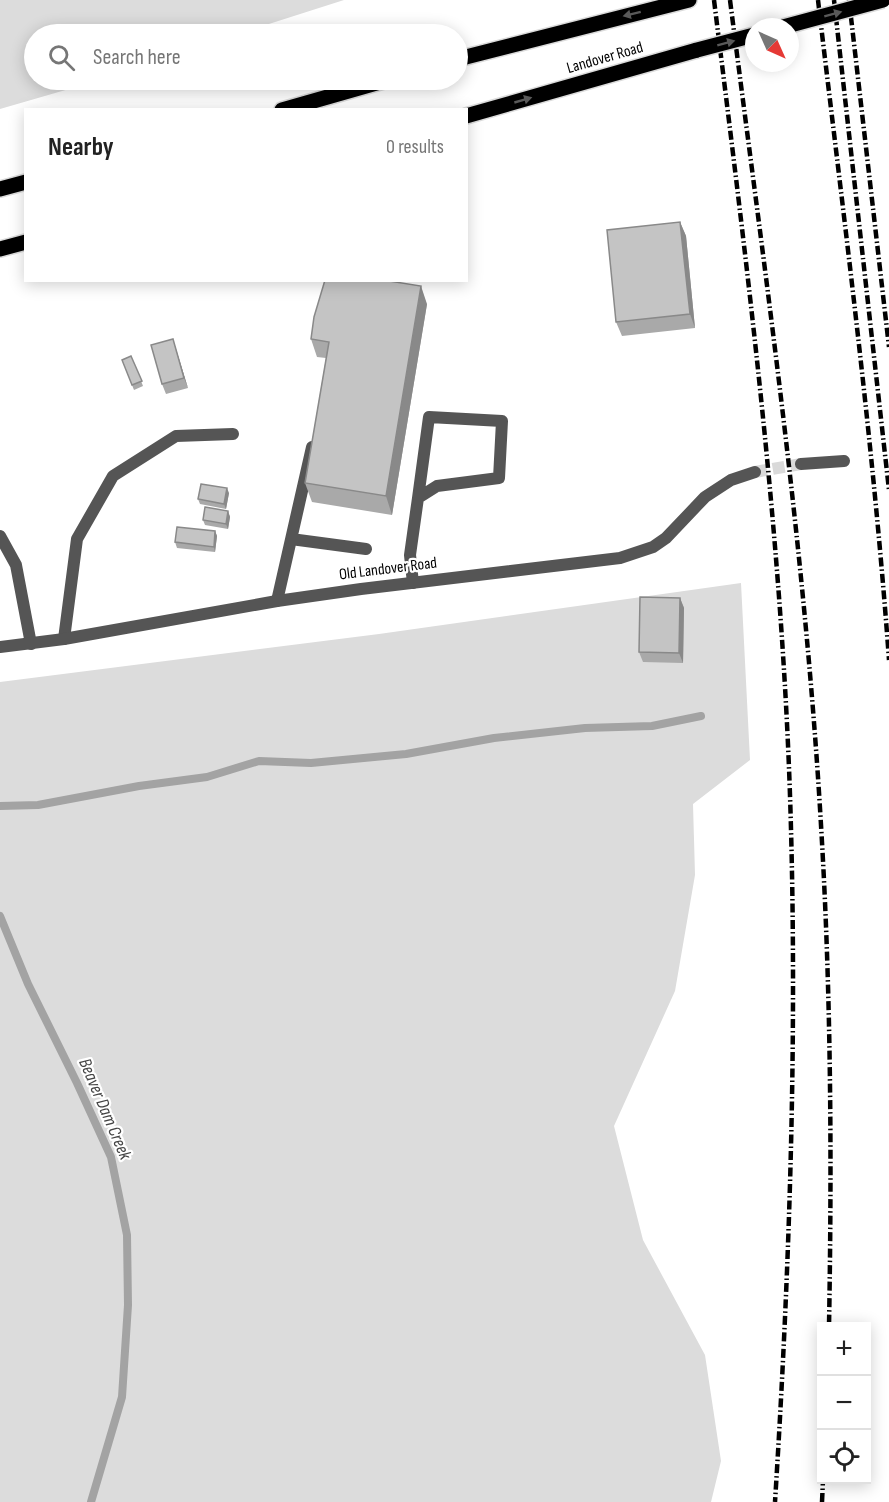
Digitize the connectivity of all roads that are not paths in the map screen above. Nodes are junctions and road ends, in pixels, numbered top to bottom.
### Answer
1 (689, 0) edge
2 (883, 0) edge
3 (799, 23) edge
4 (745, 37) edge
5 (468, 56) edge
6 (352, 90) edge
7 (289, 108) edge
8 (468, 115) edge
9 (24, 183) edge
10 (0, 189) edge
11 (24, 243) edge
12 (0, 249) edge
13 (233, 434) dead end
14 (315, 437) edge
15 (844, 461) dead end
16 (801, 464) tunnel mouth
17 (755, 472) tunnel mouth
18 (418, 498) junction
19 (0, 536) edge
20 (291, 539) junction
21 (366, 549) dead end
22 (413, 583) junction
23 (277, 601) junction
24 (64, 639) junction
25 (31, 644) junction
26 (0, 647) edge

1 -> 5 main road, Landover Road
3 -> 2 main road, bridge
8 -> 4 main road, Landover Road, bridge
6 - 7 main road
9 - 10 main road
11 - 12 main road
13 - 24 street
14 - 20 street
15 - 16 street
17 - 22 street, Old Landover Road
18 - 18 street
18 - 22 street
19 - 25 street
20 - 21 street
20 - 23 street
22 - 23 street, Old Landover Road
23 - 24 street, Old Landover Road
24 - 25 street, Old Landover Road
25 - 26 street, Old Landover Road

